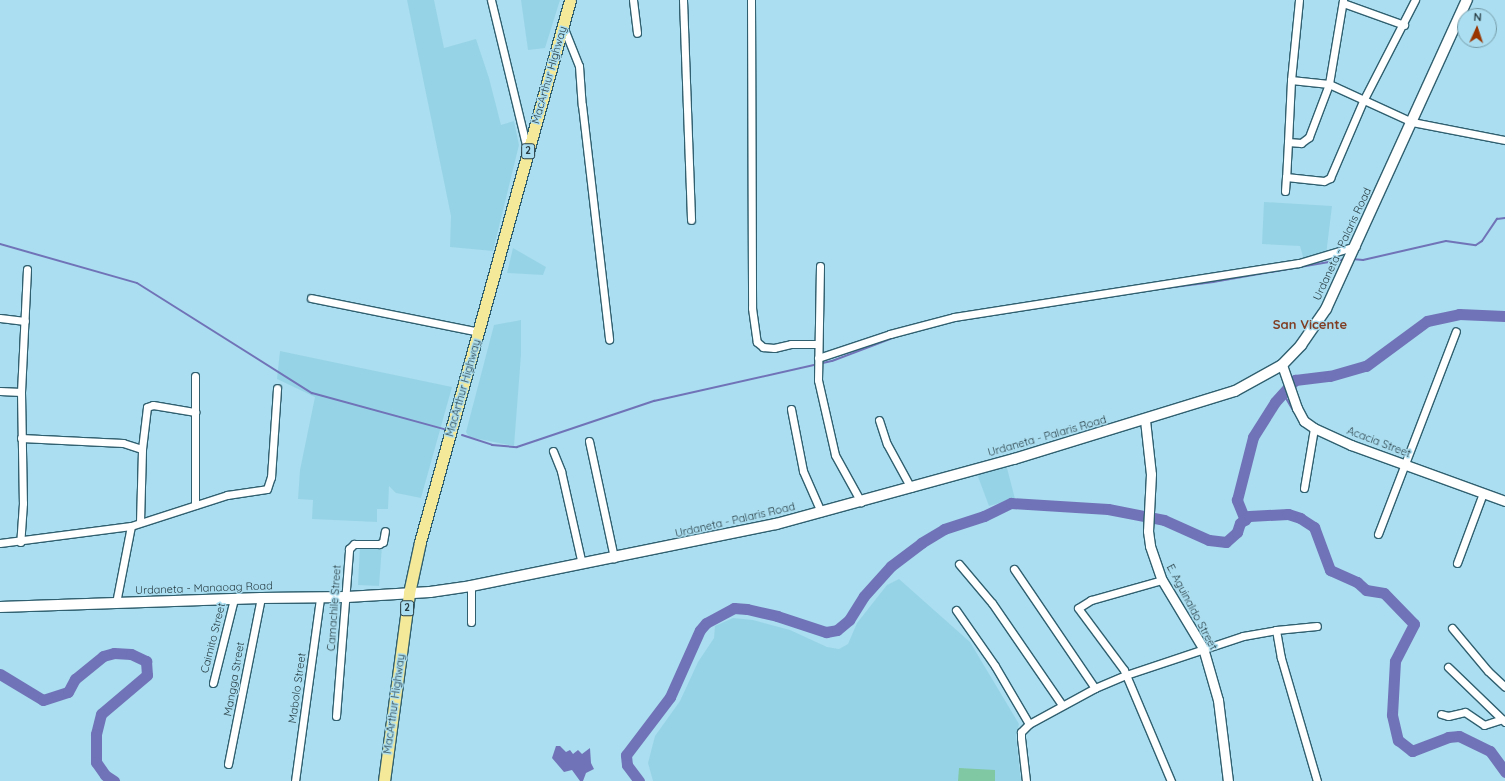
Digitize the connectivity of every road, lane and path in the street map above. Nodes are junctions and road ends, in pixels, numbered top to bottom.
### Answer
1 (491, 0) edge
2 (570, 0) edge
3 (634, 0) edge
4 (683, 0) edge
5 (751, 0) edge
6 (1299, 0) edge
7 (1415, 0) edge
8 (1467, 0) edge
9 (1343, 2) edge
10 (563, 25) junction
11 (1404, 25) junction
12 (637, 33) dead end
13 (1291, 80) junction
14 (1329, 84) junction
15 (1363, 101) junction
16 (1412, 122) junction
17 (1505, 140) edge
18 (1288, 142) junction
19 (528, 152) junction
20 (1286, 177) junction
21 (1285, 191) dead end
22 (691, 220) dead end
23 (1354, 250) junction
24 (820, 266) dead end
25 (27, 269) dead end
26 (311, 298) dead end
27 (0, 318) edge
28 (25, 321) junction
29 (1456, 331) dead end
30 (479, 332) junction
31 (609, 339) dead end
32 (818, 344) junction
33 (818, 360) junction
34 (1282, 365) junction
35 (195, 376) dead end
36 (278, 388) dead end
37 (0, 391) edge
38 (21, 392) junction
39 (790, 409) dead end
40 (195, 412) junction
41 (879, 420) dead end
42 (1145, 420) junction
43 (1314, 428) junction
44 (21, 438) junction
45 (589, 441) dead end
46 (142, 449) junction
47 (553, 451) dead end
48 (1405, 466) junction
49 (911, 488) junction
50 (1304, 488) dead end
51 (1483, 493) junction
52 (1505, 501) edge
53 (861, 502) junction
54 (195, 505) junction
55 (821, 512) junction
56 (140, 522) junction
57 (131, 526) junction
58 (385, 531) dead end
59 (1378, 534) dead end
60 (20, 542) junction
61 (0, 543) edge
62 (614, 558) junction
63 (1457, 563) dead end
64 (582, 564) junction
65 (959, 564) dead end
66 (1014, 569) dead end
67 (1162, 580) junction
68 (471, 586) junction
69 (409, 593) junction
70 (347, 597) junction
71 (261, 598) junction
72 (320, 598) junction
73 (234, 599) junction
74 (116, 603) junction
75 (0, 607) edge
76 (956, 610) dead end
77 (472, 622) dead end
78 (1317, 626) dead end
79 (1452, 628) dead end
80 (1276, 630) junction
81 (1203, 648) junction
82 (1448, 666) dead end
83 (1126, 675) junction
84 (213, 683) dead end
85 (1505, 687) edge
86 (1095, 688) junction
87 (1062, 705) junction
88 (1441, 714) dead end
89 (336, 716) dead end
90 (1503, 720) edge
91 (1029, 724) junction
92 (228, 764) dead end
93 (295, 781) edge
94 (384, 781) edge
95 (1026, 781) edge
96 (1171, 781) edge
97 (1228, 781) edge
98 (1316, 781) edge

1 - 19 street
2 - 10 main road, MacArthur Highway / 2
3 - 12 street
4 - 22 street
5 - 32 street
6 - 13 street
7 - 11 street
8 - 16 main road, Urdaneta - Palaris Road
9 - 11 street
9 - 14 street
10 - 19 main road, MacArthur Highway / 2
10 - 31 street
11 - 15 street
13 - 14 street
13 - 18 street
14 - 15 street
14 - 18 street
15 - 16 street
15 - 20 street
16 - 17 street
16 - 23 main road, Urdaneta - Palaris Road
18 - 20 street
19 - 30 main road, MacArthur Highway / 2
20 - 21 street
23 - 33 street
23 - 34 main road, Urdaneta - Palaris Road
24 - 32 street
25 - 28 street
26 - 30 street
27 - 28 street
28 - 38 street
29 - 48 street
30 - 69 main road, MacArthur Highway / 2
32 - 33 street
33 - 53 street
34 - 42 main road, Urdaneta - Palaris Road
34 - 43 street, Acacia Street
35 - 40 street
36 - 54 street
37 - 38 street
38 - 44 street
39 - 55 street
40 - 46 street
40 - 54 street
41 - 49 street
42 - 49 main road, Urdaneta - Palaris Road
42 - 67 street, E. Aguinaldo Street
43 - 48 street, Acacia Street
43 - 50 street
44 - 46 street
44 - 60 street
45 - 62 street
46 - 56 street
47 - 64 street
48 - 51 street, Acacia Street
48 - 59 street
49 - 53 main road, Urdaneta - Palaris Road
51 - 52 street, Acacia Street
51 - 63 street
53 - 55 main road, Urdaneta - Palaris Road
54 - 56 street
55 - 62 main road, Urdaneta - Palaris Road
56 - 57 street
57 - 60 street
57 - 74 street
58 - 70 street, Camachile Street
60 - 61 street
62 - 64 main road, Urdaneta - Palaris Road
64 - 68 main road, Urdaneta - Palaris Road
65 - 87 street
66 - 86 street
67 - 81 street, E. Aguinaldo Street
67 - 83 street
68 - 69 main road, Urdaneta - Palaris Road
68 - 77 street
69 - 70 main road, Urdaneta - Manaoag Road
69 - 94 main road, MacArthur Highway / 2
70 - 72 main road, Urdaneta - Manaoag Road
70 - 89 street, Camachile Street
71 - 72 main road, Urdaneta - Manaoag Road
71 - 73 main road, Urdaneta - Manaoag Road
71 - 92 street, Mangga Street
72 - 93 street, Mabolo Street
73 - 74 main road, Urdaneta - Manaoag Road
73 - 84 street, Caimito Street
74 - 75 main road, Urdaneta - Manaoag Road
76 - 91 street
78 - 80 street
79 - 85 street
80 - 81 street
80 - 98 street
81 - 83 street
81 - 97 street, E. Aguinaldo Street
82 - 90 street
83 - 86 street
83 - 96 street
86 - 87 street
87 - 91 street
88 - 90 street
91 - 95 street

